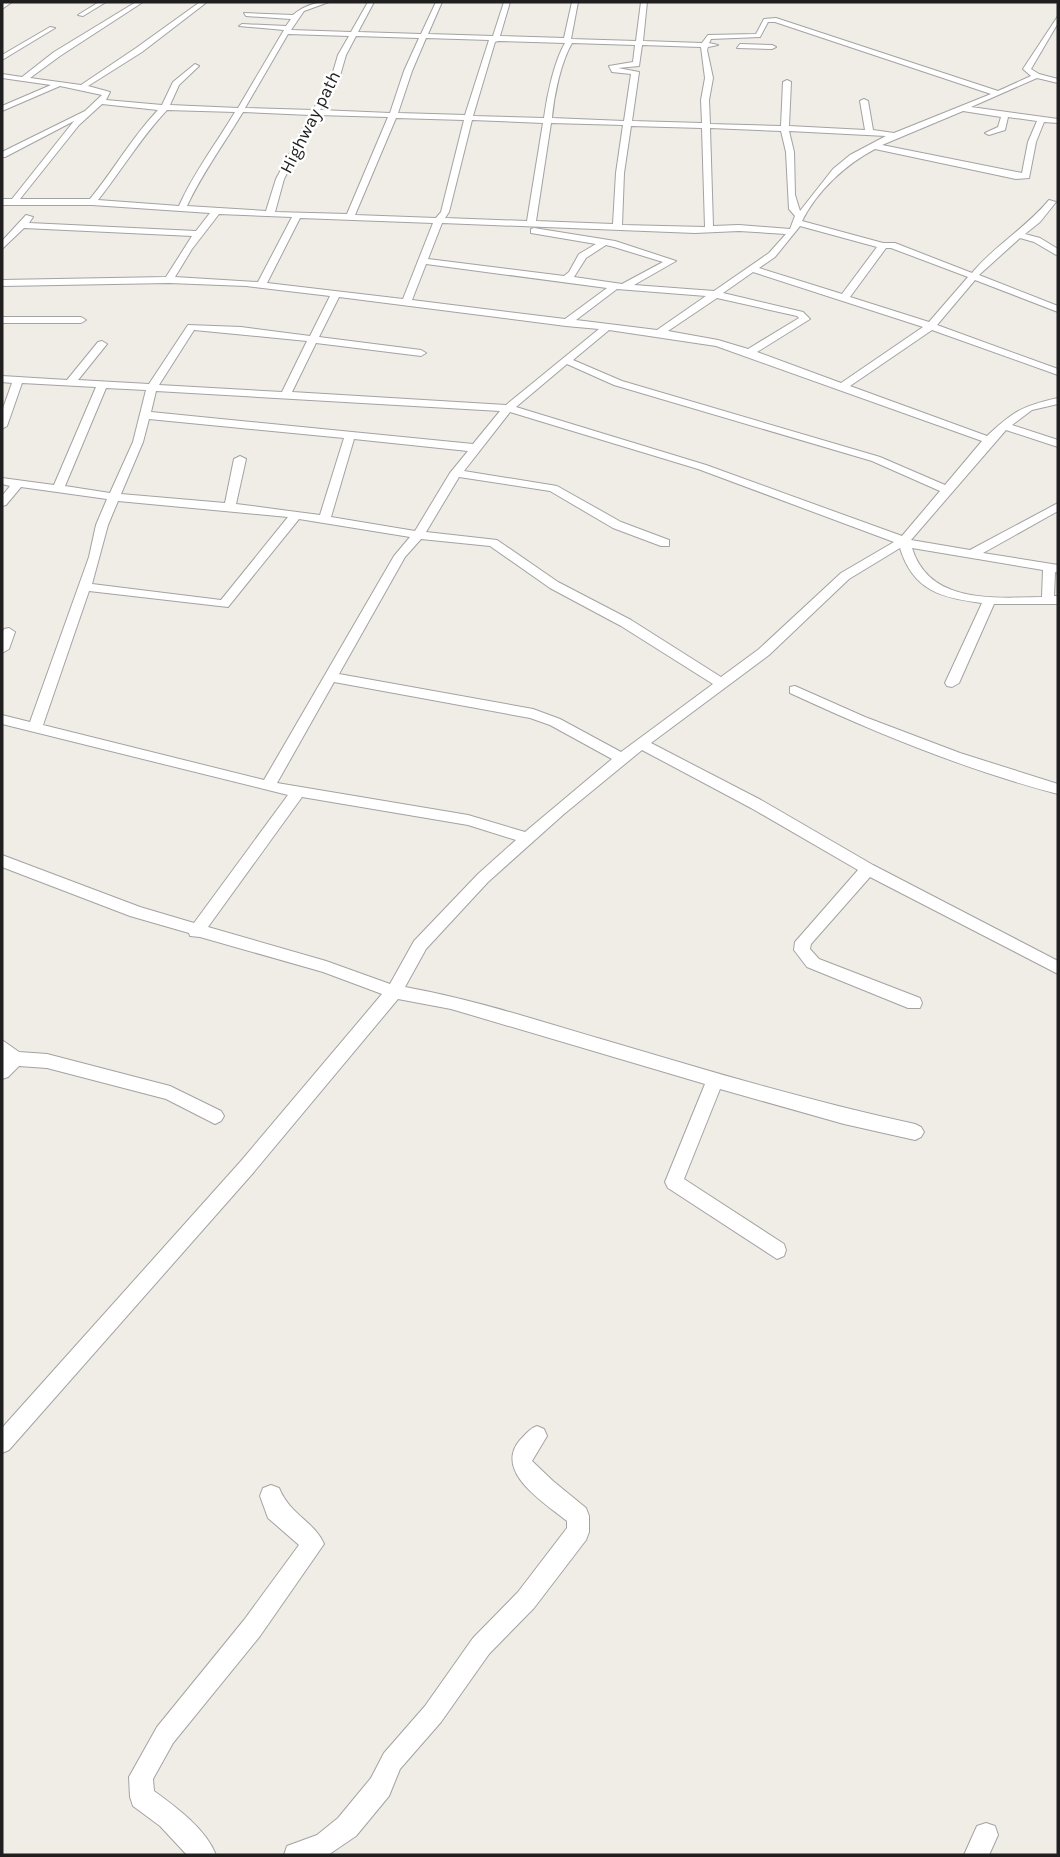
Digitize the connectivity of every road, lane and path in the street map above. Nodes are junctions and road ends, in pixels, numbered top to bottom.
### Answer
1 (9, 2) edge
2 (103, 2) edge
3 (140, 2) edge
4 (204, 2) edge
5 (326, 2) edge
6 (371, 2) edge
7 (439, 2) edge
8 (508, 2) edge
9 (575, 2) edge
10 (644, 2) edge
11 (2, 7) edge
12 (246, 14) dead end
13 (80, 15) dead end
14 (295, 17) junction
15 (1058, 17) edge
16 (242, 26) dead end
17 (51, 28) dead end
18 (286, 30) junction
19 (355, 34) junction
20 (424, 37) junction
21 (496, 39) junction
22 (569, 40) junction
23 (639, 42) junction
24 (683, 42) dead end
25 (705, 44) junction
26 (772, 47) dead end
27 (2, 58) edge
28 (195, 66) dead end
29 (2, 76) edge
30 (1036, 76) junction
31 (24, 79) junction
32 (1058, 81) edge
33 (787, 82) dead end
34 (59, 84) junction
35 (82, 87) junction
36 (998, 94) junction
37 (100, 102) junction
38 (864, 102) dead end
39 (165, 107) junction
40 (2, 109) edge
41 (960, 109) junction
42 (240, 110) junction
43 (86, 112) junction
44 (316, 113) junction
45 (1001, 114) junction
46 (393, 116) junction
47 (468, 119) junction
48 (548, 120) junction
49 (1041, 120) junction
50 (1058, 121) edge
51 (627, 124) junction
52 (706, 126) junction
53 (785, 129) junction
54 (869, 132) junction
55 (989, 132) dead end
56 (895, 135) junction
57 (874, 145) junction
58 (2, 155) edge
59 (2, 202) edge
60 (14, 202) junction
61 (40, 202) junction
62 (92, 202) junction
63 (1052, 202) dead end
64 (182, 208) junction
65 (217, 211) junction
66 (270, 213) junction
67 (298, 214) junction
68 (350, 217) junction
69 (798, 219) junction
70 (439, 220) junction
71 (518, 222) junction
72 (531, 223) junction
73 (24, 225) junction
74 (617, 226) junction
75 (709, 228) junction
76 (793, 233) junction
77 (198, 234) junction
78 (1022, 234) junction
79 (605, 242) junction
80 (3, 244) edge
81 (883, 246) junction
82 (1058, 253) edge
83 (425, 261) junction
84 (753, 269) junction
85 (570, 276) junction
86 (973, 278) junction
87 (169, 280) junction
88 (2, 284) edge
89 (262, 284) junction
90 (620, 286) junction
91 (714, 294) junction
92 (335, 295) junction
93 (845, 297) junction
94 (407, 301) junction
95 (1058, 309) edge
96 (2, 320) edge
97 (81, 320) dead end
98 (566, 323) junction
99 (608, 326) junction
100 (931, 326) junction
101 (661, 332) junction
102 (315, 340) junction
103 (102, 344) dead end
104 (421, 353) dead end
105 (749, 353) junction
106 (568, 361) junction
107 (1058, 372) edge
108 (2, 379) edge
109 (18, 379) junction
110 (70, 383) junction
111 (102, 385) junction
112 (152, 387) junction
113 (841, 388) junction
114 (285, 396) junction
115 (1058, 401) edge
116 (508, 408) junction
117 (144, 415) junction
118 (2, 426) edge
119 (1004, 426) junction
120 (350, 436) junction
121 (989, 440) junction
122 (1058, 443) edge
123 (475, 448) junction
124 (240, 459) dead end
125 (456, 473) junction
126 (2, 481) edge
127 (18, 483) junction
128 (58, 489) junction
129 (946, 490) junction
130 (116, 497) junction
131 (2, 503) edge
132 (230, 505) junction
133 (1058, 506) edge
134 (296, 515) junction
135 (325, 519) junction
136 (418, 536) junction
137 (904, 541) junction
138 (665, 543) dead end
139 (970, 555) junction
140 (1054, 569) edge
141 (85, 587) junction
142 (990, 599) junction
143 (1053, 600) edge
144 (9, 632) dead end
145 (2, 649) edge
146 (328, 677) junction
147 (721, 683) junction
148 (952, 683) dead end
149 (795, 690) dead end
150 (2, 720) edge
151 (35, 728) junction
152 (644, 745) junction
153 (622, 758) junction
154 (268, 786) junction
155 (1058, 789) edge
156 (298, 792) junction
157 (529, 838) junction
158 (2, 861) edge
159 (868, 869) junction
160 (196, 932) junction
161 (1058, 968) edge
162 (394, 992) junction
163 (914, 1003) dead end
164 (8, 1053) edge
165 (2, 1072) edge
166 (715, 1080) junction
167 (215, 1116) dead end
168 (915, 1132) dead end
169 (777, 1250) dead end
170 (537, 1436) dead end
171 (2, 1443) edge
172 (271, 1496) dead end
173 (204, 1855) edge
174 (296, 1855) edge

1 - 11 street
2 - 13 street
3 - 31 street
4 - 35 street
5 - 14 street
6 - 19 street, Highway path
7 - 20 street
8 - 21 street
9 - 22 street
10 - 23 street
12 - 14 street
14 - 18 street
15 - 30 street
16 - 18 street
17 - 27 street
18 - 19 street
18 - 42 street
19 - 20 street
19 - 44 street, Highway path
20 - 21 street
20 - 46 street
21 - 22 street
21 - 47 street
22 - 23 street
22 - 48 street
23 - 25 street
23 - 51 street
24 - 25 street
25 - 26 street
25 - 36 street
25 - 52 street
28 - 39 street
29 - 31 street
30 - 32 street
30 - 36 street
31 - 34 street
33 - 53 street
34 - 35 street
34 - 40 street
35 - 37 street
36 - 41 street
37 - 39 street
37 - 43 street
38 - 54 street
39 - 42 street
39 - 62 street
41 - 45 street
41 - 56 street
42 - 44 street
42 - 64 street
43 - 58 street
43 - 60 street
44 - 46 street
44 - 66 street, Highway path
45 - 49 street
45 - 55 street
46 - 47 street
46 - 68 street
47 - 48 street
47 - 70 street
48 - 51 street
48 - 72 street
49 - 50 street
49 - 57 street
51 - 52 street
51 - 74 street
52 - 53 street
52 - 75 street
53 - 54 street
53 - 69 street
54 - 56 street
56 - 57 street
57 - 69 street
59 - 60 street
60 - 61 street
61 - 62 street
61 - 73 street
62 - 64 street
63 - 78 street
64 - 65 street
65 - 66 street
65 - 77 street
66 - 67 street
67 - 68 street
67 - 89 street
68 - 70 street
69 - 76 street
69 - 81 street
70 - 71 street
70 - 83 street
71 - 72 street
71 - 79 street
72 - 74 street
73 - 77 street
73 - 80 street
74 - 75 street
75 - 76 street
76 - 84 street
77 - 87 street
78 - 82 street
78 - 86 street
79 - 85 street
79 - 90 street
81 - 86 street
81 - 93 street
83 - 85 street
83 - 94 street
84 - 91 street
84 - 93 street
85 - 90 street
86 - 95 street
86 - 100 street
87 - 88 street
87 - 89 street
89 - 92 street
90 - 91 street
90 - 98 street
91 - 101 street
91 - 105 street
92 - 94 street
92 - 102 street
93 - 100 street
94 - 98 street
96 - 97 street
98 - 99 street
99 - 101 street
99 - 106 street
100 - 107 street
100 - 113 street
101 - 105 street
102 - 104 street
102 - 112 street
102 - 114 street
103 - 110 street
105 - 113 street
106 - 116 street
106 - 129 street
108 - 109 street
109 - 110 street
109 - 118 street
110 - 111 street
111 - 112 street
111 - 128 street
112 - 114 street
112 - 117 street
113 - 121 street
114 - 116 street
115 - 119 street
116 - 123 street
116 - 137 street
117 - 120 street
117 - 130 street
119 - 121 street
119 - 122 street
120 - 123 street
120 - 135 street
121 - 129 street
123 - 125 street
124 - 132 street
125 - 136 street
125 - 138 street
126 - 127 street
127 - 128 street
127 - 131 street
128 - 130 street
129 - 137 street
130 - 132 street
130 - 141 street
132 - 134 street
133 - 139 street
134 - 135 street
134 - 141 street
135 - 136 street
136 - 146 street
136 - 147 street
137 - 139 street
137 - 142 street
137 - 147 street
139 - 140 street
140 - 143 street
141 - 151 street
142 - 143 street
142 - 148 street
144 - 145 street
146 - 153 street
146 - 154 street
147 - 152 street
149 - 155 street
150 - 151 street
151 - 154 street
152 - 153 street
152 - 159 street
153 - 157 street
154 - 156 street
156 - 157 street
156 - 160 street
157 - 162 street
158 - 160 street
159 - 161 street
159 - 163 street
160 - 162 street
162 - 166 street
162 - 171 street
164 - 165 street
164 - 167 street
166 - 168 street
166 - 169 street
170 - 174 street
172 - 173 street

